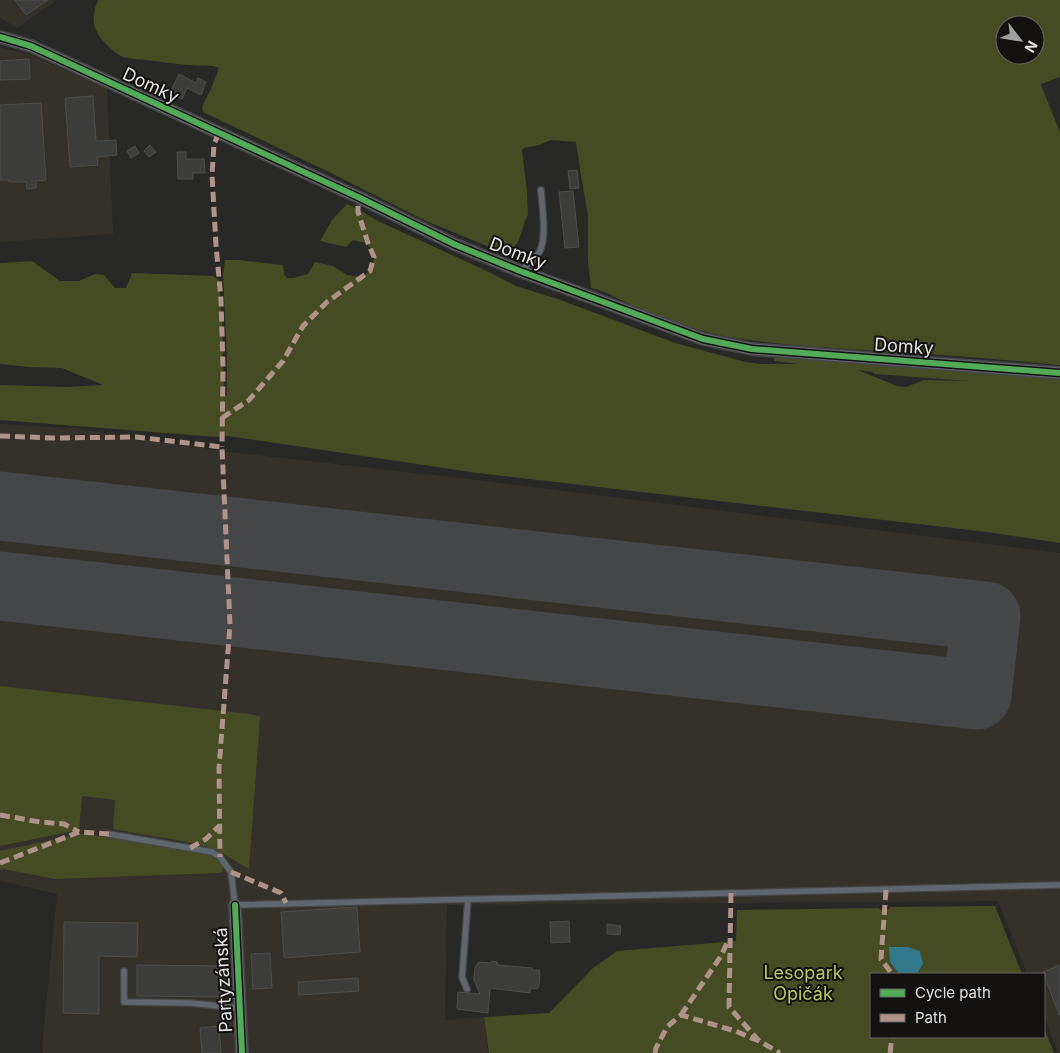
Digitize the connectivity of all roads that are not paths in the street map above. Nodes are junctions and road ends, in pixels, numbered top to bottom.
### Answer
1 (0, 37) edge
2 (541, 190) dead end
3 (520, 271) junction
4 (1060, 373) edge
5 (109, 834) dead end
6 (1060, 884) edge
7 (468, 899) junction
8 (235, 905) junction
9 (124, 971) dead end
10 (467, 990) dead end
11 (239, 1008) junction
12 (242, 1053) edge

1 - 3 street, Domky
2 - 3 lane
3 - 4 street, Domky
5 - 8 lane
6 - 7 lane
7 - 8 lane
7 - 10 lane
8 - 11 street, Partyzánská
9 - 11 lane
11 - 12 street, Partyzánská

